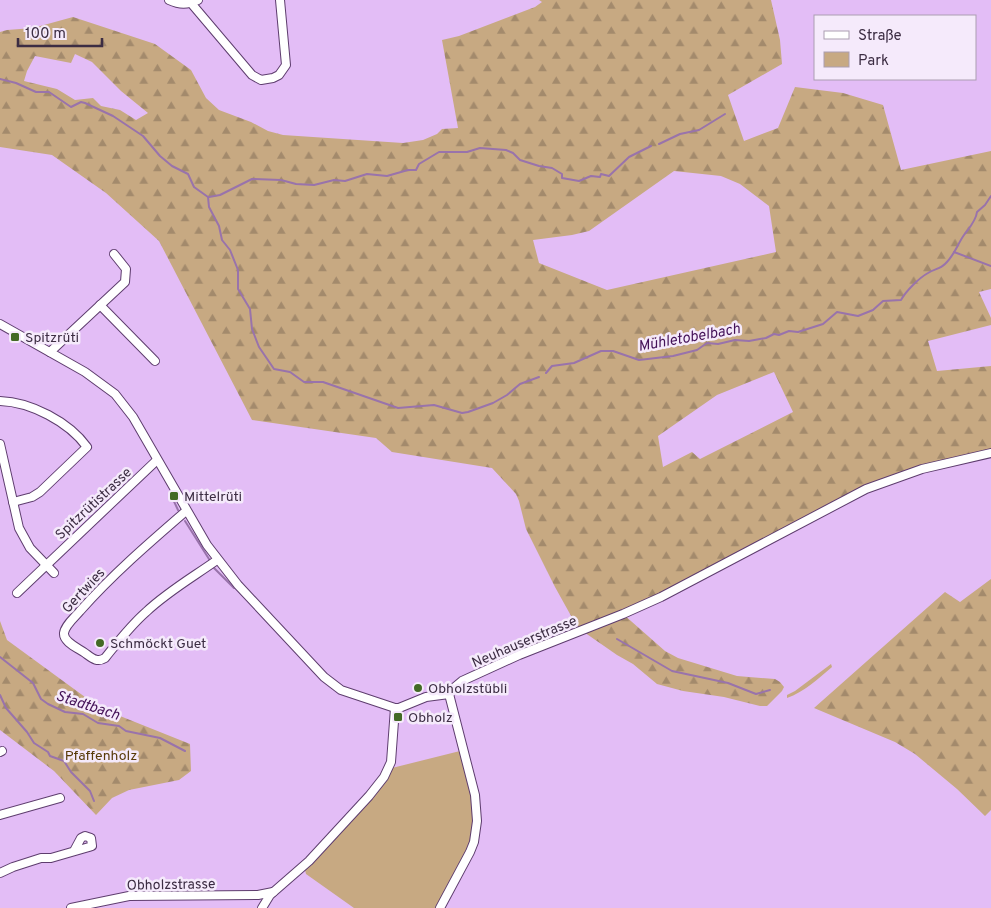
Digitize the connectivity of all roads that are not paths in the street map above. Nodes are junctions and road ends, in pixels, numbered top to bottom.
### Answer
1 (169, 0) edge
2 (280, 0) edge
3 (194, 2) edge
4 (114, 254) dead end
5 (100, 305) junction
6 (0, 324) edge
7 (50, 352) junction
8 (155, 361) dead end
9 (0, 401) edge
10 (0, 444) edge
11 (991, 453) edge
12 (157, 460) junction
13 (13, 502) junction
14 (186, 511) junction
15 (217, 560) junction
16 (46, 564) junction
17 (54, 573) dead end
18 (17, 593) dead end
19 (449, 694) junction
20 (395, 708) junction
21 (60, 798) dead end
22 (0, 815) edge
23 (74, 851) dead end
24 (0, 873) edge
25 (273, 892) junction
26 (70, 908) edge
27 (262, 908) edge
28 (440, 908) edge

1 - 3 street
2 - 3 street
4 - 5 street
5 - 7 street
5 - 8 street
6 - 7 street
7 - 12 street
9 - 13 street
10 - 13 street
11 - 19 street, Neuhauserstrasse
12 - 14 street
12 - 16 street, Spitzrütistrasse
13 - 16 street
14 - 15 street
14 - 15 street, Gertwies
15 - 20 street
16 - 17 street
16 - 18 street, Spitzrütistrasse
19 - 20 street
19 - 28 street
20 - 25 street
21 - 22 street
23 - 24 street
25 - 26 street, Obholzstrasse
25 - 27 street

